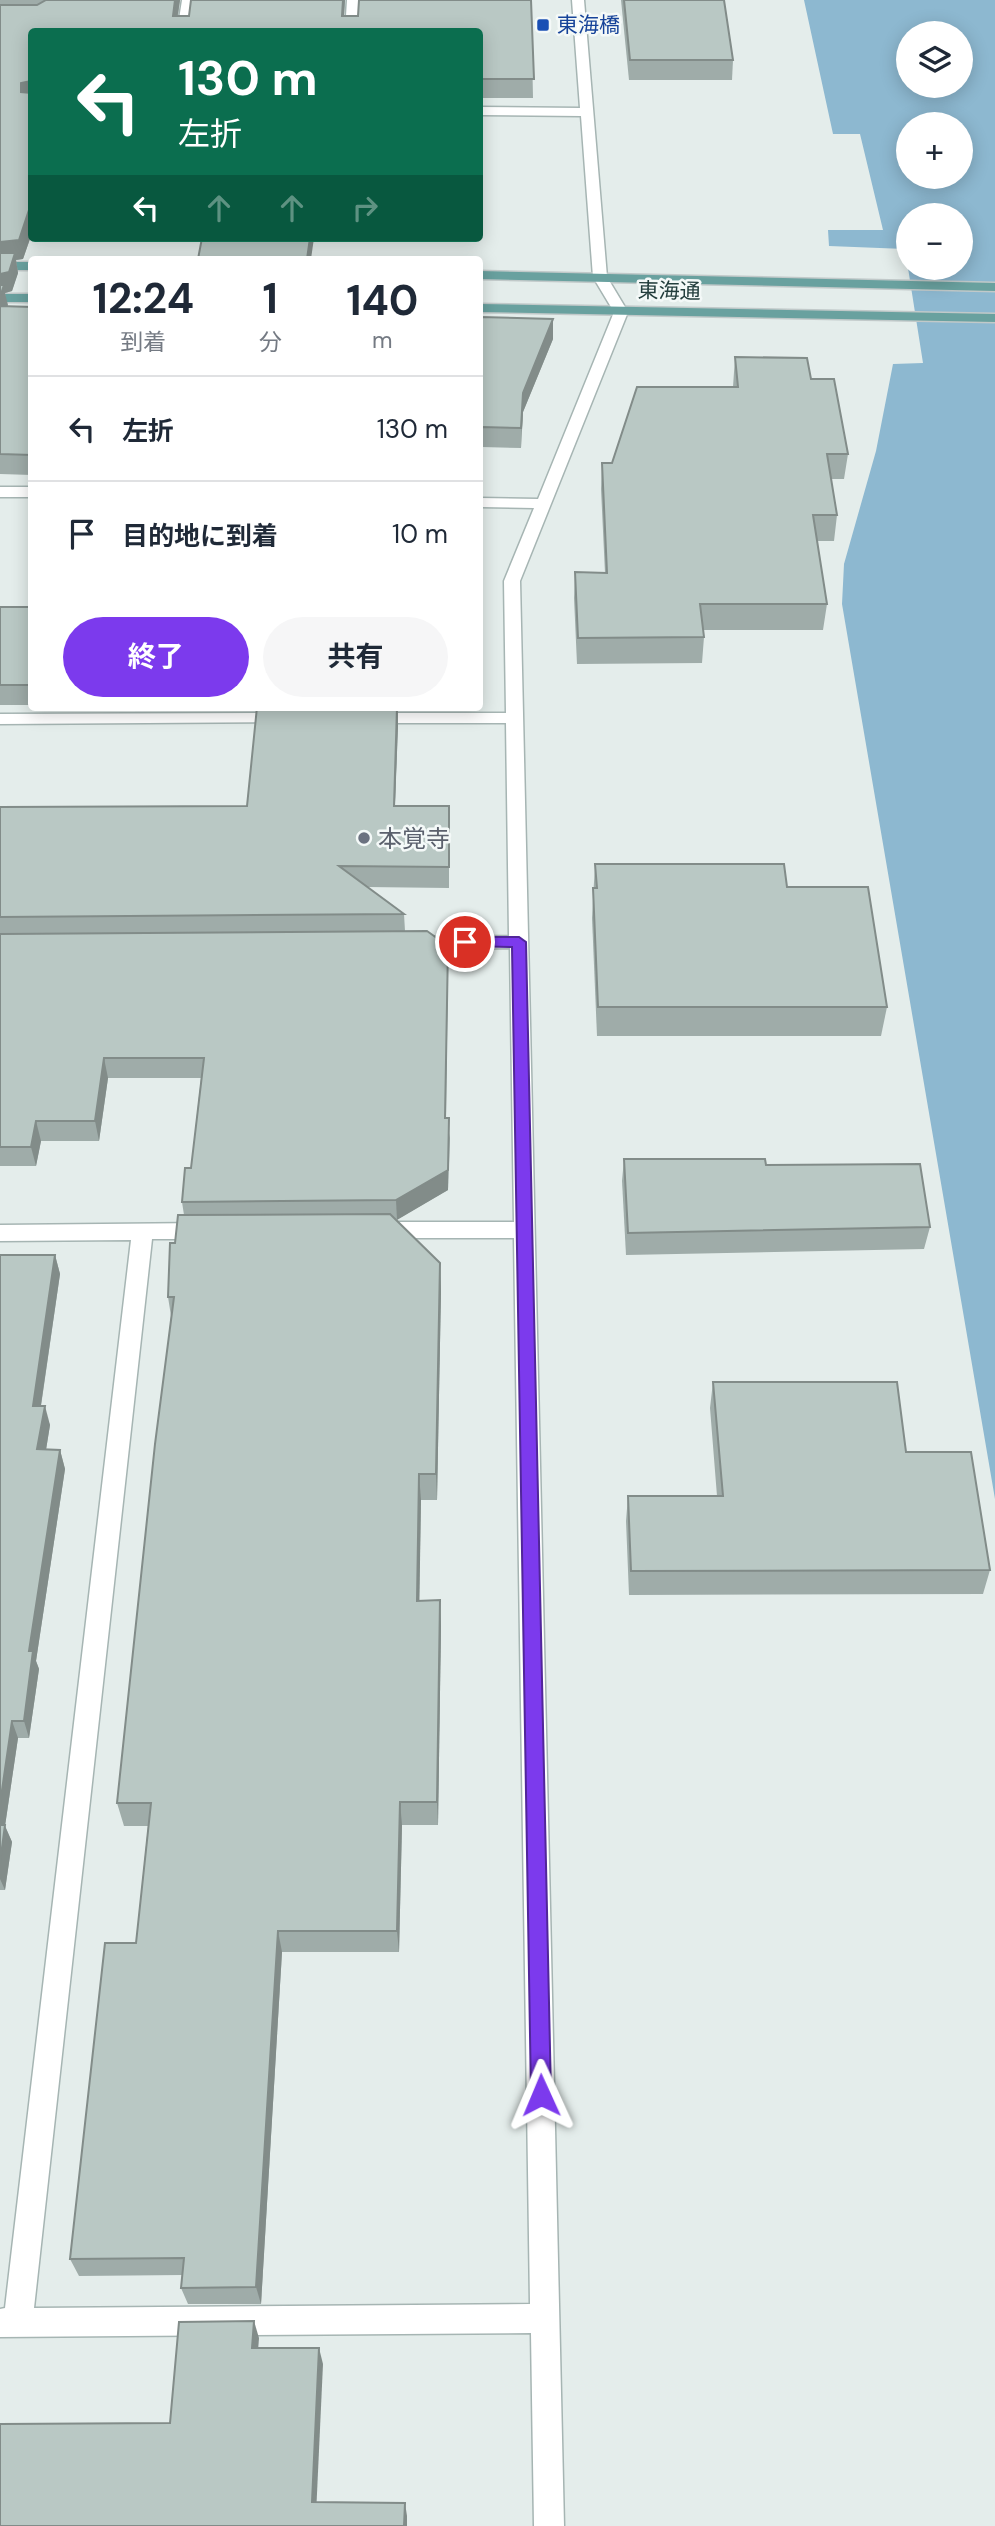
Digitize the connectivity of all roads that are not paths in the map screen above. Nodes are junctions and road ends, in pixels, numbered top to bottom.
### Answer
1 (188, 0) edge
2 (353, 0) edge
3 (578, 0) edge
4 (184, 28) edge
5 (351, 28) edge
6 (483, 111) edge
7 (587, 112) junction
8 (0, 266) edge
9 (28, 267) edge
10 (483, 275) edge
11 (600, 277) junction
12 (995, 287) edge
13 (0, 298) edge
14 (28, 298) edge
15 (483, 309) edge
16 (621, 312) junction
17 (995, 318) edge
18 (0, 492) edge
19 (28, 492) edge
20 (483, 502) edge
21 (545, 504) junction
22 (306, 718) edge
23 (348, 718) edge
24 (514, 718) junction
25 (0, 719) edge
26 (519, 942) junction
27 (396, 943) edge
28 (362, 1230) edge
29 (526, 1230) junction
30 (225, 1231) edge
31 (142, 1232) junction
32 (0, 1233) edge
33 (545, 2318) junction
34 (9, 2323) edge
35 (549, 2526) edge

1 - 4 street
2 - 5 street
3 - 7 street
6 - 7 street
7 - 11 street
8 - 9 main road
10 - 11 main road
11 - 12 main road
11 - 16 street
13 - 14 main road
15 - 16 main road, 東海通
16 - 17 main road, 東海通
16 - 21 street
18 - 19 street
20 - 21 street
21 - 24 street
22 - 25 street
23 - 24 street
24 - 26 street
26 - 27 street
26 - 29 street
28 - 29 street
29 - 33 street
30 - 31 street
31 - 32 street
31 - 34 street
33 - 34 street
33 - 35 street

